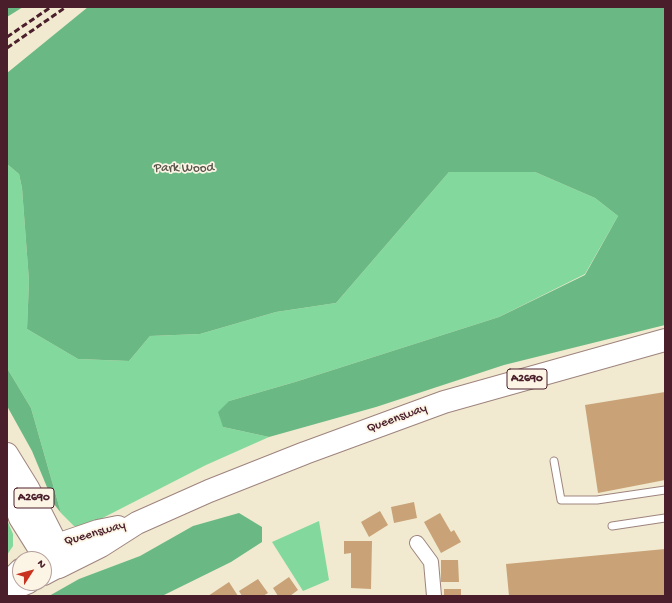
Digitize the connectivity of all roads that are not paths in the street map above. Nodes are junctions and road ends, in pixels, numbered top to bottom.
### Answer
1 (665, 340) edge
2 (7, 454) edge
3 (554, 461) dead end
4 (7, 482) edge
5 (665, 490) edge
6 (665, 518) edge
7 (137, 523) junction
8 (612, 526) dead end
9 (417, 543) dead end
10 (43, 551) edge
11 (44, 551) edge
12 (47, 551) edge
13 (52, 570) edge
14 (434, 596) edge

1 - 7 main road, Queensway / A2690
2 - 11 main road, A2690
3 - 5 lane
4 - 10 main road, A2690
6 - 8 lane
7 - 12 main road, Queensway / A2690
7 - 13 main road, Queensway / A2690
9 - 14 street

